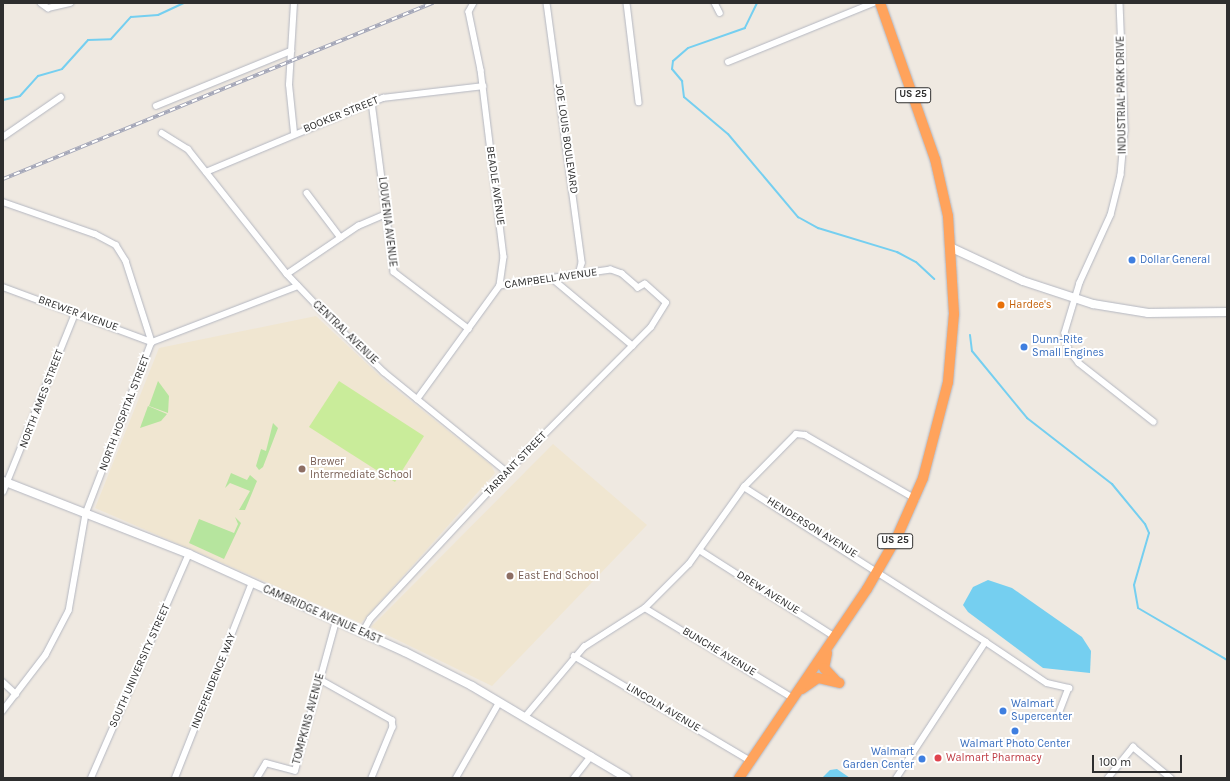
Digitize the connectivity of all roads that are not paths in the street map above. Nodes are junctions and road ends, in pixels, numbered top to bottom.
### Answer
1 (41, 3) edge
2 (70, 3) edge
3 (294, 3) edge
4 (474, 3) edge
5 (547, 3) edge
6 (626, 3) edge
7 (715, 3) edge
8 (873, 3) edge
9 (880, 3) edge
10 (1120, 3) edge
11 (720, 13) dead end
12 (291, 50) junction
13 (728, 62) dead end
14 (483, 86) junction
15 (60, 97) dead end
16 (372, 102) junction
17 (639, 102) dead end
18 (156, 106) dead end
19 (162, 133) dead end
20 (294, 133) junction
21 (3, 137) edge
22 (206, 172) junction
23 (307, 193) dead end
24 (3, 202) edge
25 (386, 214) junction
26 (341, 238) junction
27 (952, 248) junction
28 (287, 274) junction
29 (579, 275) junction
30 (553, 278) junction
31 (298, 286) junction
32 (500, 286) junction
33 (3, 287) edge
34 (660, 296) joint
35 (1075, 298) junction
36 (1227, 312) edge
37 (74, 314) junction
38 (469, 329) junction
39 (152, 342) junction
40 (634, 346) junction
41 (418, 399) junction
42 (1154, 422) dead end
43 (508, 472) junction
44 (5, 482) edge
45 (744, 487) junction
46 (3, 492) edge
47 (916, 498) junction
48 (86, 514) junction
49 (701, 551) junction
50 (189, 554) junction
51 (879, 570) junction
52 (252, 583) junction
53 (645, 608) junction
54 (336, 621) junction
55 (362, 633) junction
56 (833, 638) junction
57 (986, 642) junction
58 (574, 656) junction
59 (319, 679) junction
60 (3, 682) edge
61 (16, 694) junction
62 (793, 697) junction
63 (499, 703) junction
64 (3, 711) edge
65 (525, 717) junction
66 (1058, 717) dead end
67 (591, 756) junction
68 (751, 761) junction
69 (295, 771) junction
70 (91, 778) edge
71 (175, 778) edge
72 (257, 778) edge
73 (298, 778) edge
74 (372, 778) edge
75 (456, 778) edge
76 (574, 778) edge
77 (627, 778) edge
78 (739, 778) edge
79 (896, 778) edge
80 (1108, 778) edge
81 (1171, 778) edge

1 - 2 street
3 - 12 street
4 - 14 street, BEADLE AVENUE
5 - 29 street, JOE LOUIS BOULEVARD
6 - 17 street
7 - 11 street
8 - 13 street
9 - 27 highway, US 25
10 - 35 street, INDUSTRIAL PARK DRIVE
12 - 18 street
12 - 20 street
14 - 16 street, BOOKER STREET
14 - 32 street, BEADLE AVENUE
15 - 21 street
16 - 20 street, BOOKER STREET
16 - 25 street, LOUVENIA AVENUE
19 - 22 street, CENTRAL AVENUE
20 - 22 street, BOOKER STREET
22 - 28 street, CENTRAL AVENUE
23 - 26 street
24 - 39 street, NORTH HOSPITAL STREET
25 - 26 street
25 - 38 street, LOUVENIA AVENUE
26 - 28 street
27 - 35 main road
27 - 47 highway, US 25
28 - 31 street, CENTRAL AVENUE
29 - 30 street, CAMPBELL AVENUE
29 - 34 street, CAMPBELL AVENUE
30 - 32 street, CAMPBELL AVENUE
30 - 40 street
31 - 39 street
31 - 41 street, CENTRAL AVENUE
32 - 38 street, CAMPBELL AVENUE
33 - 37 street, BREWER AVENUE
34 - 40 street, TARRANT STREET
35 - 36 main road
35 - 42 street, INDUSTRIAL PARK DRIVE
37 - 39 street, BREWER AVENUE
37 - 44 street, NORTH AMES STREET
38 - 41 street, CAMPBELL AVENUE
39 - 48 street, NORTH HOSPITAL STREET
40 - 43 street, TARRANT STREET
41 - 43 street, CENTRAL AVENUE
43 - 55 street, TARRANT STREET
44 - 46 street, NORTH AMES STREET
44 - 48 main road, CAMBRIDGE AVENUE EAST
45 - 47 street
45 - 49 street
45 - 51 street, HENDERSON AVENUE
47 - 51 highway, US 25
48 - 50 main road, CAMBRIDGE AVENUE EAST
48 - 61 street, NORTH HOSPITAL STREET
49 - 53 street
49 - 56 street, DREW AVENUE
50 - 52 main road, CAMBRIDGE AVENUE EAST
50 - 70 street, SOUTH UNIVERSITY STREET
51 - 56 highway, US 25
51 - 57 street, HENDERSON AVENUE
52 - 54 main road, CAMBRIDGE AVENUE EAST
52 - 71 street, INDEPENDENCE WAY
53 - 58 street
53 - 62 street, BUNCHE AVENUE
54 - 55 main road, CAMBRIDGE AVENUE EAST
54 - 59 street, TOMPKINS AVENUE
55 - 63 main road, CAMBRIDGE AVENUE EAST
56 - 62 highway, US 25
56 - 62 highway
57 - 66 street, HENDERSON AVENUE
57 - 79 street
58 - 65 street
58 - 68 street, LINCOLN AVENUE
59 - 69 street, TOMPKINS AVENUE
59 - 74 street
60 - 61 street
61 - 64 street, NORTH HOSPITAL STREET
62 - 68 highway, US 25
63 - 65 main road, CAMBRIDGE AVENUE EAST
63 - 75 street
65 - 67 main road, CAMBRIDGE AVENUE EAST
67 - 76 street
67 - 77 main road, CAMBRIDGE AVENUE EAST
68 - 78 highway, US 25
69 - 72 street, TOMPKINS AVENUE
69 - 73 street
80 - 81 street

